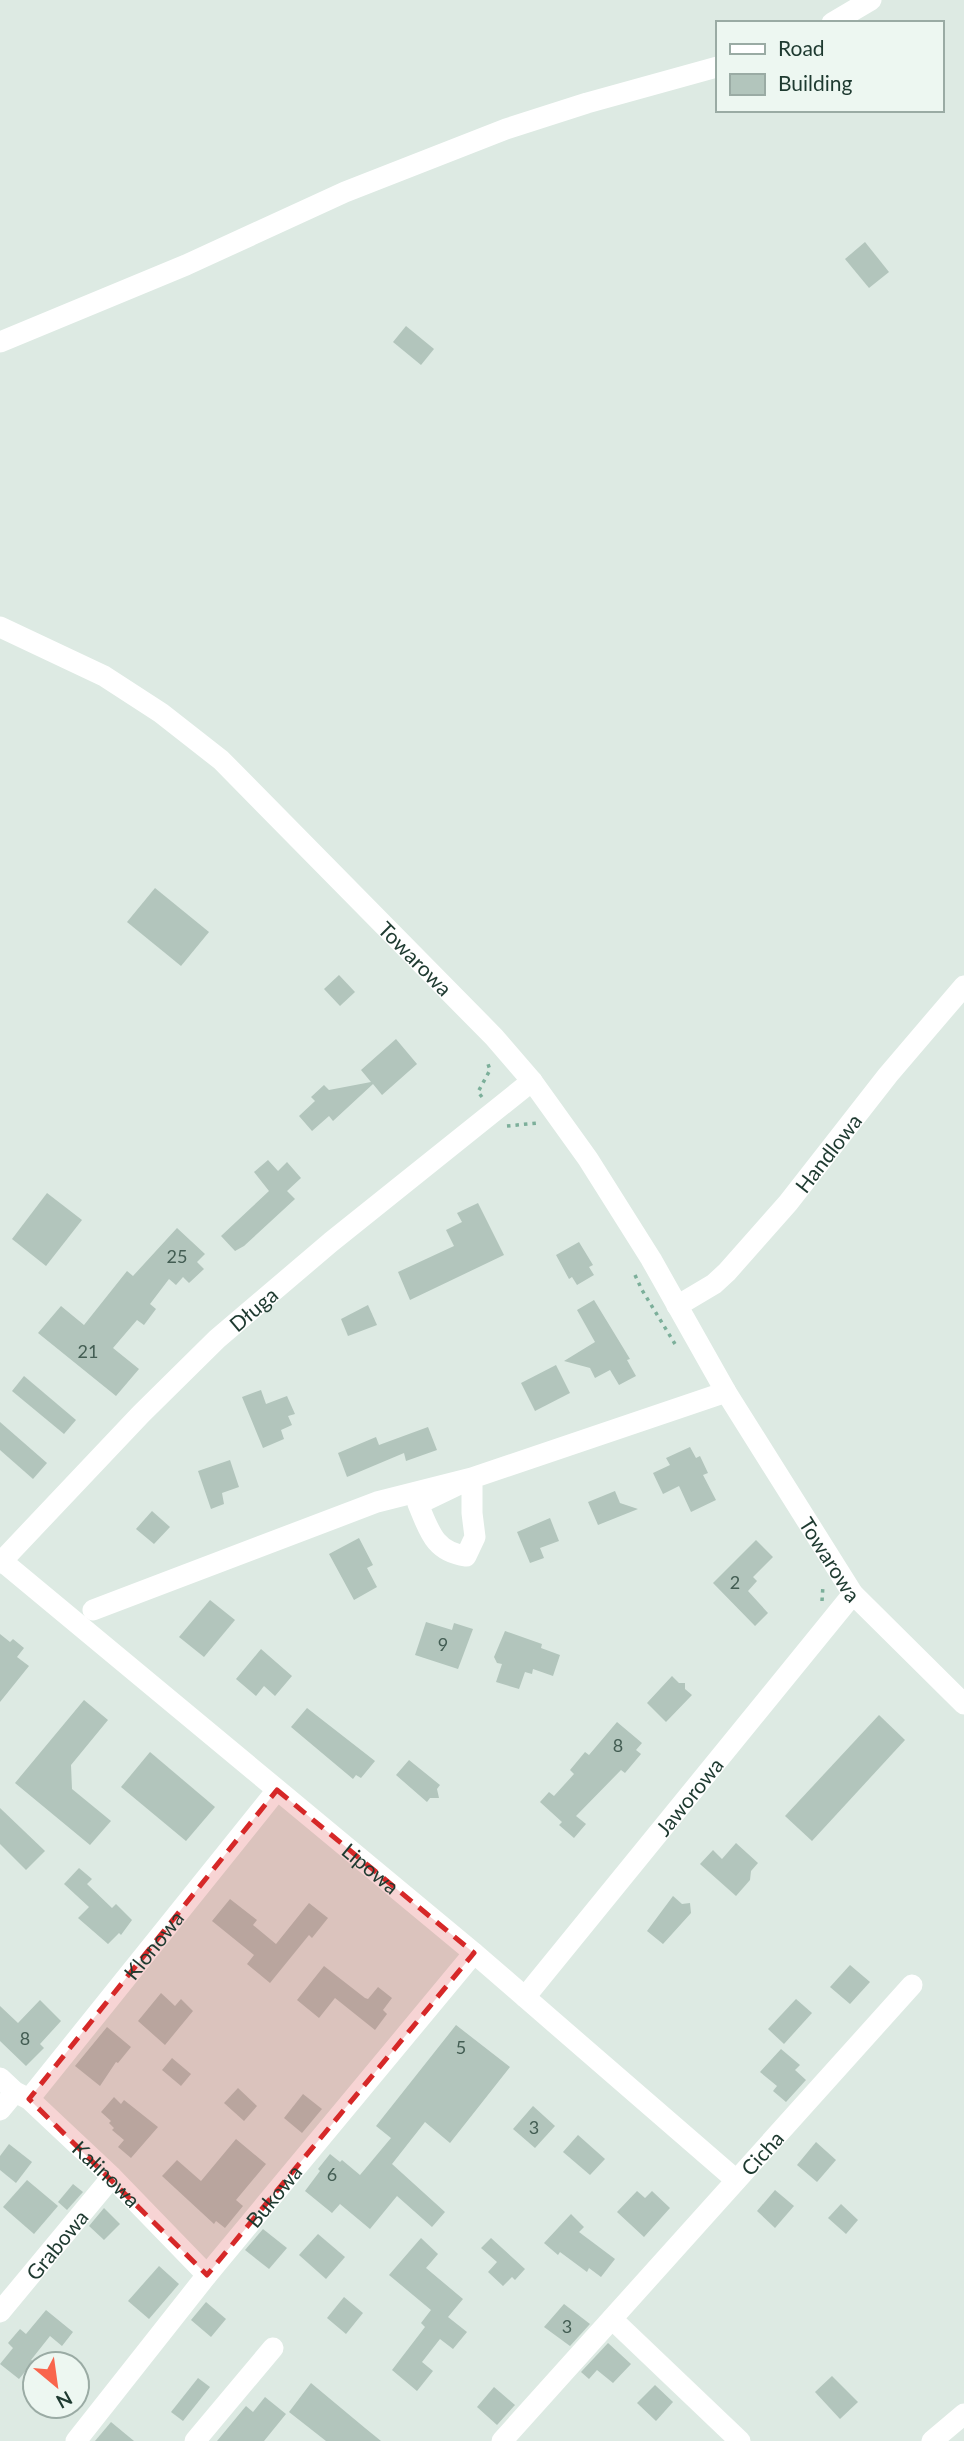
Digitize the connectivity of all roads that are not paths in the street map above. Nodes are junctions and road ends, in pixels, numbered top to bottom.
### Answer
1 (871, 0) edge
2 (835, 21) edge
3 (716, 67) edge
4 (0, 342) edge
5 (0, 627) edge
6 (964, 986) edge
7 (531, 1081) junction
8 (677, 1306) junction
9 (726, 1392) junction
10 (1, 1562) edge
11 (853, 1594) junction
12 (93, 1610) dead end
13 (964, 1704) edge
14 (277, 1790) junction
15 (474, 1953) junction
16 (912, 1985) dead end
17 (525, 1997) junction
18 (15, 2090) edge
19 (0, 2110) edge
20 (112, 2177) junction
21 (736, 2180) junction
22 (207, 2275) junction
23 (0, 2312) edge
24 (612, 2319) junction
25 (273, 2348) dead end
26 (964, 2414) edge
27 (76, 2441) edge
28 (195, 2441) edge
29 (502, 2441) edge
30 (740, 2441) edge
31 (932, 2441) edge

1 - 2 street
3 - 4 street
5 - 7 street, Towarowa
6 - 8 street, Handlowa
7 - 8 street, Towarowa
7 - 10 street, Długa
8 - 9 street, Towarowa
9 - 11 street, Towarowa
9 - 12 street
10 - 14 street, Lipowa
11 - 13 street, Towarowa
11 - 17 street, Jaworowa
14 - 15 street, Lipowa
14 - 18 street, Klonowa
15 - 17 street, Lipowa
15 - 22 street, Bukowa
16 - 21 street, Cicha
17 - 21 street, Lipowa
18 - 19 street, Klonowa
18 - 20 street, Kalinowa
20 - 22 street, Kalinowa
20 - 23 street, Grabowa
21 - 24 street, Cicha
22 - 27 street, Bukowa
24 - 29 street, Cicha
24 - 30 street
25 - 28 street
26 - 31 street

